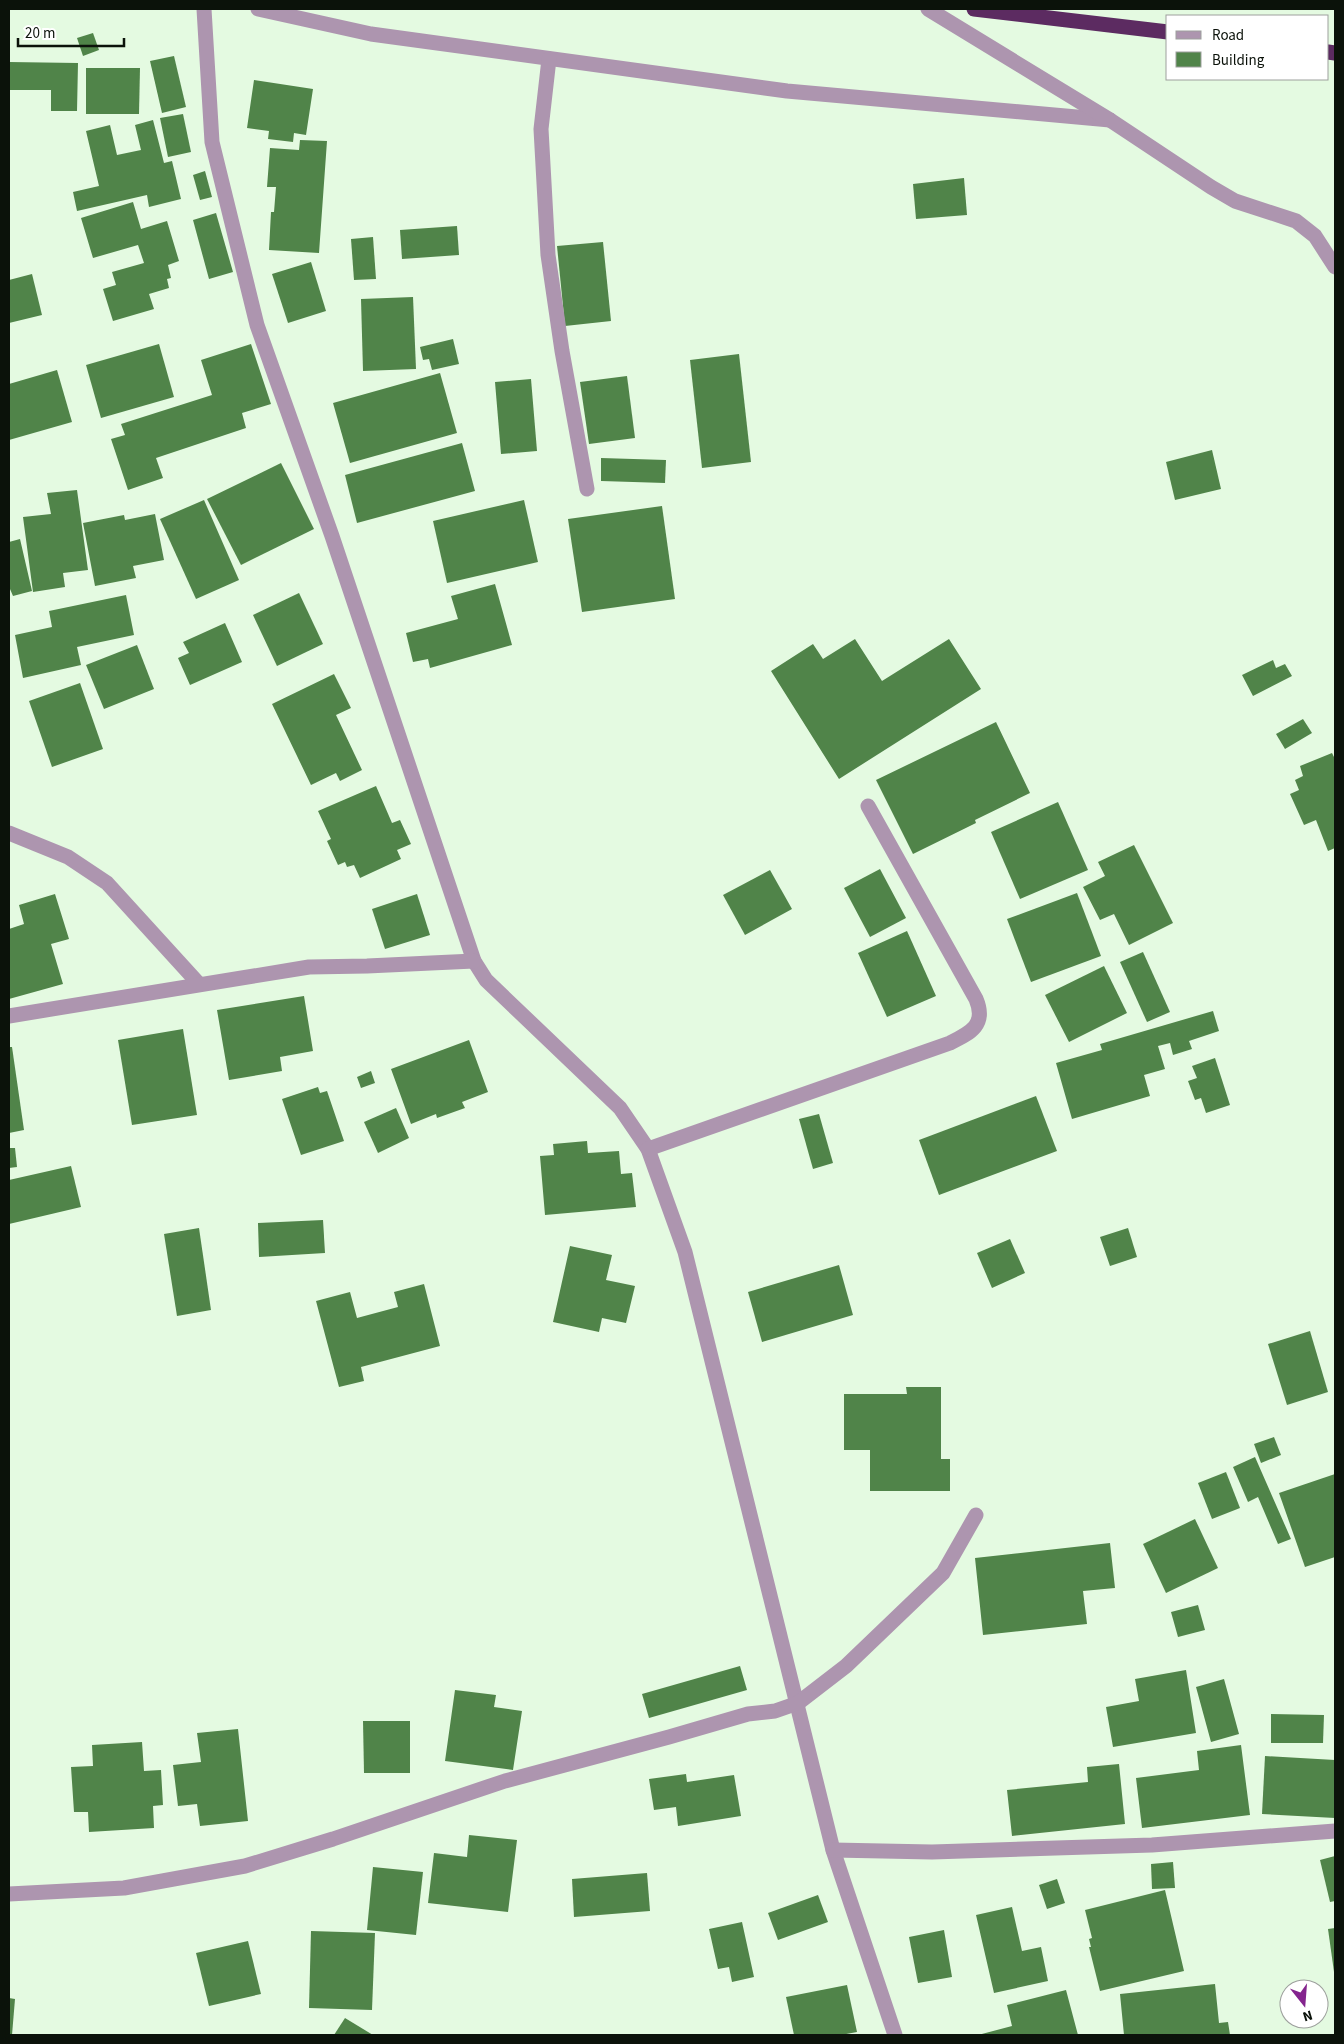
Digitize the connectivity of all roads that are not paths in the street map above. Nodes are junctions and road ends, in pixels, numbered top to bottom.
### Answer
1 (204, 9) edge
2 (258, 9) edge
3 (928, 9) edge
4 (974, 9) edge
5 (1026, 12) edge
6 (1166, 32) edge
7 (550, 59) junction
8 (1110, 120) junction
9 (1335, 267) edge
10 (587, 489) dead end
11 (868, 806) dead end
12 (9, 832) edge
13 (474, 961) junction
14 (199, 984) junction
15 (9, 1016) edge
16 (648, 1149) junction
17 (976, 1516) dead end
18 (798, 1703) junction
19 (1335, 1831) edge
20 (834, 1850) junction
21 (9, 1894) edge
22 (896, 2035) edge

1 - 13 street
2 - 7 street
3 - 8 street
4 - 5 highway
5 - 6 highway
7 - 8 street
7 - 10 street
8 - 9 street
11 - 16 street
12 - 14 street
13 - 14 street
13 - 16 street
14 - 15 street
16 - 18 street
17 - 18 street
18 - 20 street
18 - 21 street
19 - 20 street
20 - 22 street

